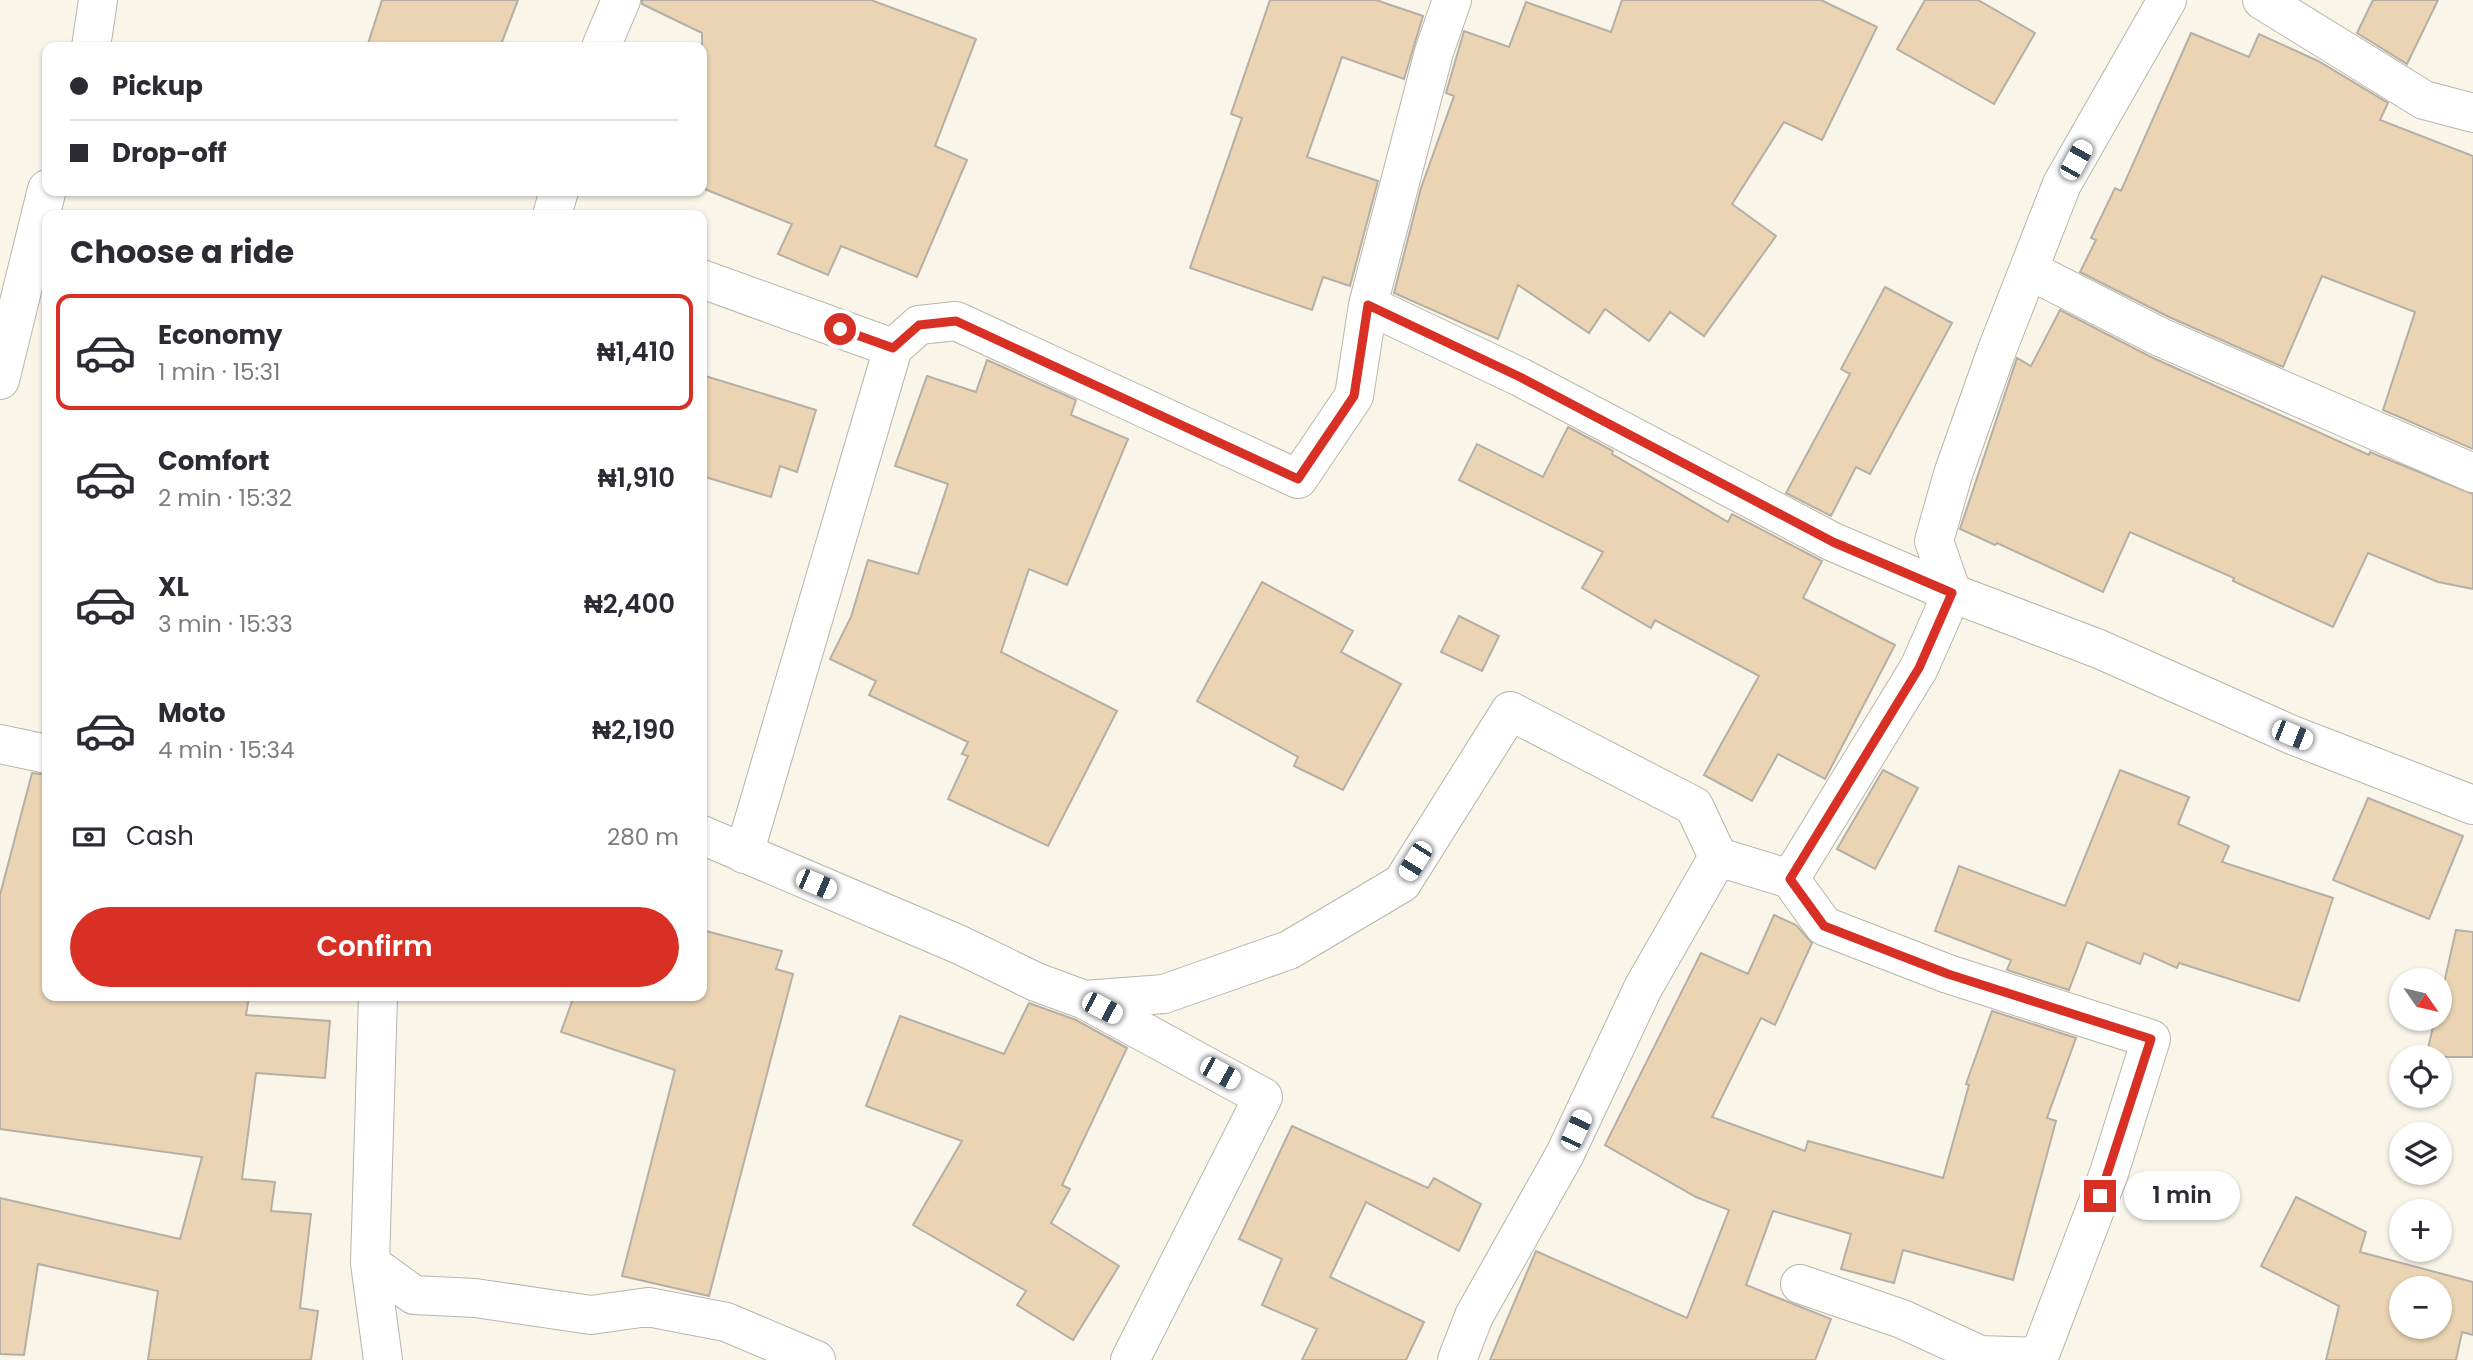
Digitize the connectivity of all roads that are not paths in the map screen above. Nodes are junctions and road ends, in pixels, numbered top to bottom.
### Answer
1 (98, 0) edge
2 (621, 0) edge
3 (1452, 0) edge
4 (2167, 0) edge
5 (2262, 0) edge
6 (92, 42) edge
7 (603, 42) edge
8 (2473, 113) edge
9 (45, 196) edge
10 (2029, 270) junction
11 (707, 281) edge
12 (1368, 305) junction
13 (893, 348) junction
14 (0, 380) edge
15 (2473, 473) edge
16 (1952, 593) junction
17 (0, 744) edge
18 (42, 753) edge
19 (2473, 805) edge
20 (707, 837) edge
21 (744, 854) junction
22 (1718, 857) junction
23 (1790, 879) junction
24 (1085, 1000) junction
25 (378, 1001) edge
26 (370, 1264) junction
27 (1800, 1284) dead end
28 (383, 1360) edge
29 (816, 1360) edge
30 (1130, 1360) edge
31 (1457, 1360) edge

1 - 6 street
2 - 7 street
3 - 12 street
4 - 10 street
5 - 8 street
9 - 14 street
10 - 15 street
10 - 16 street
11 - 13 street
12 - 13 street
12 - 16 street
13 - 21 street
16 - 19 street
16 - 23 street
17 - 18 street
20 - 21 street
21 - 24 street
22 - 23 street
22 - 24 street
22 - 31 street
23 - 27 street
24 - 30 street
25 - 26 street
26 - 28 street
26 - 29 street

